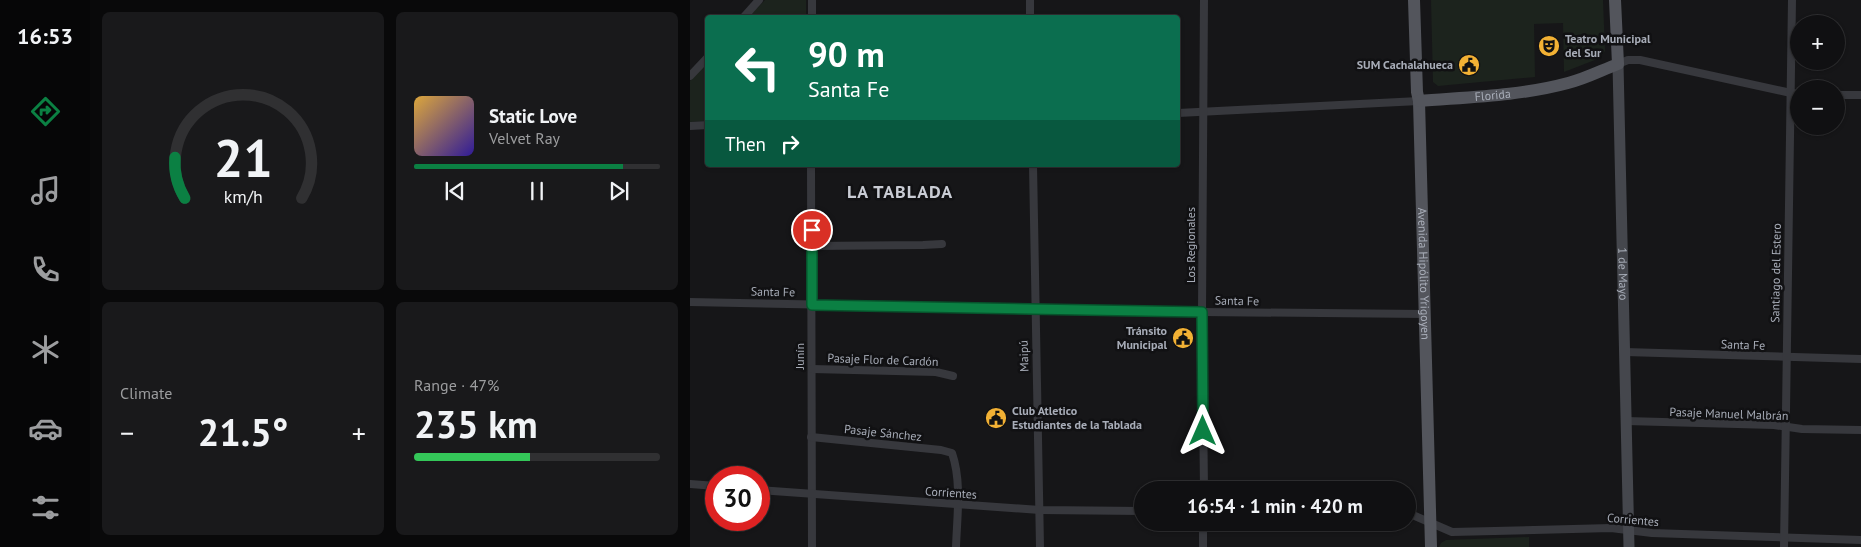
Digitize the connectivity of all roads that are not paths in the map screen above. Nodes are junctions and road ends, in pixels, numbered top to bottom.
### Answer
1 (759, 0) edge
2 (812, 0) edge
3 (1030, 0) edge
4 (1204, 0) edge
5 (1414, 0) edge
6 (1615, 0) edge
7 (1792, 0) edge
8 (746, 15) edge
9 (812, 15) edge
10 (1030, 15) edge
11 (705, 59) edge
12 (1618, 64) junction
13 (690, 76) edge
14 (1795, 80) edge
15 (1790, 93) edge
16 (1845, 95) edge
17 (1861, 96) edge
18 (1419, 101) junction
19 (1203, 112) junction
20 (1180, 113) edge
21 (690, 126) edge
22 (705, 126) edge
23 (1794, 135) edge
24 (811, 167) edge
25 (1033, 167) edge
26 (942, 244) dead end
27 (812, 246) junction
28 (690, 302) edge
29 (812, 305) junction
30 (1034, 309) junction
31 (1202, 312) junction
32 (1425, 314) junction
33 (1625, 352) junction
34 (1786, 357) junction
35 (1861, 359) edge
36 (812, 369) junction
37 (953, 376) dead end
38 (1626, 421) junction
39 (1786, 427) junction
40 (1861, 430) edge
41 (811, 437) junction
42 (1204, 481) edge
43 (690, 484) edge
44 (705, 485) edge
45 (770, 491) edge
46 (811, 494) junction
47 (958, 504) junction
48 (1040, 510) junction
49 (1134, 511) edge
50 (1416, 516) edge
51 (1430, 522) junction
52 (1629, 530) junction
53 (1203, 531) edge
54 (1784, 538) junction
55 (1861, 540) edge
56 (812, 547) edge
57 (956, 547) edge
58 (1040, 547) edge
59 (1203, 547) edge
60 (1431, 547) edge
61 (1629, 547) edge
62 (1784, 547) edge

1 - 8 street
2 - 9 street
3 - 10 street
4 - 19 street, Los Regionales
5 - 18 main road, Avenida Hipólito Yrigoyen
6 - 12 main road, 1 de Mayo
7 - 14 street, Santiago del Estero
11 - 13 street
12 - 15 street, Florida
12 - 18 main road, Florida
12 - 33 street, 1 de Mayo
16 - 17 street
18 - 19 street, Florida
18 - 32 main road, Avenida Hipólito Yrigoyen
19 - 20 street, Florida
19 - 31 street, Los Regionales
21 - 22 street
23 - 34 street, Santiago del Estero
24 - 27 street, Junín
25 - 30 street, Maipú
26 - 27 street
27 - 29 street, Junín
28 - 29 street, Santa Fe
29 - 30 street, Santa Fe
29 - 36 street, Junín
30 - 31 street, Santa Fe
30 - 48 street, Maipú
31 - 32 street, Santa Fe
31 - 42 street, Los Regionales
32 - 51 main road, Avenida Hipólito Yrigoyen
33 - 34 street, Santa Fe
33 - 38 street, 1 de Mayo
34 - 35 street, Santa Fe
34 - 39 street, Santiago del Estero
36 - 37 street, Pasaje Flor de Cardón
36 - 41 street, Junín
38 - 39 street, Pasaje Manuel Malbrán
38 - 52 street, 1 de Mayo
39 - 40 street, Pasaje Manuel Malbrán
39 - 54 street, Santiago del Estero
41 - 46 street, Junín
41 - 47 street, Pasaje Sánchez
43 - 44 street
45 - 46 street, Corrientes
46 - 47 street, Corrientes
46 - 56 street, Junín
47 - 48 street, Corrientes
47 - 57 street
48 - 49 street, Corrientes
48 - 58 street, Maipú
50 - 51 street, Corrientes
51 - 52 street, Corrientes
51 - 60 main road, Avenida Hipólito Yrigoyen
52 - 54 street, Corrientes
52 - 61 street, 1 de Mayo
53 - 59 street
54 - 55 street, Corrientes
54 - 62 street, Santiago del Estero

